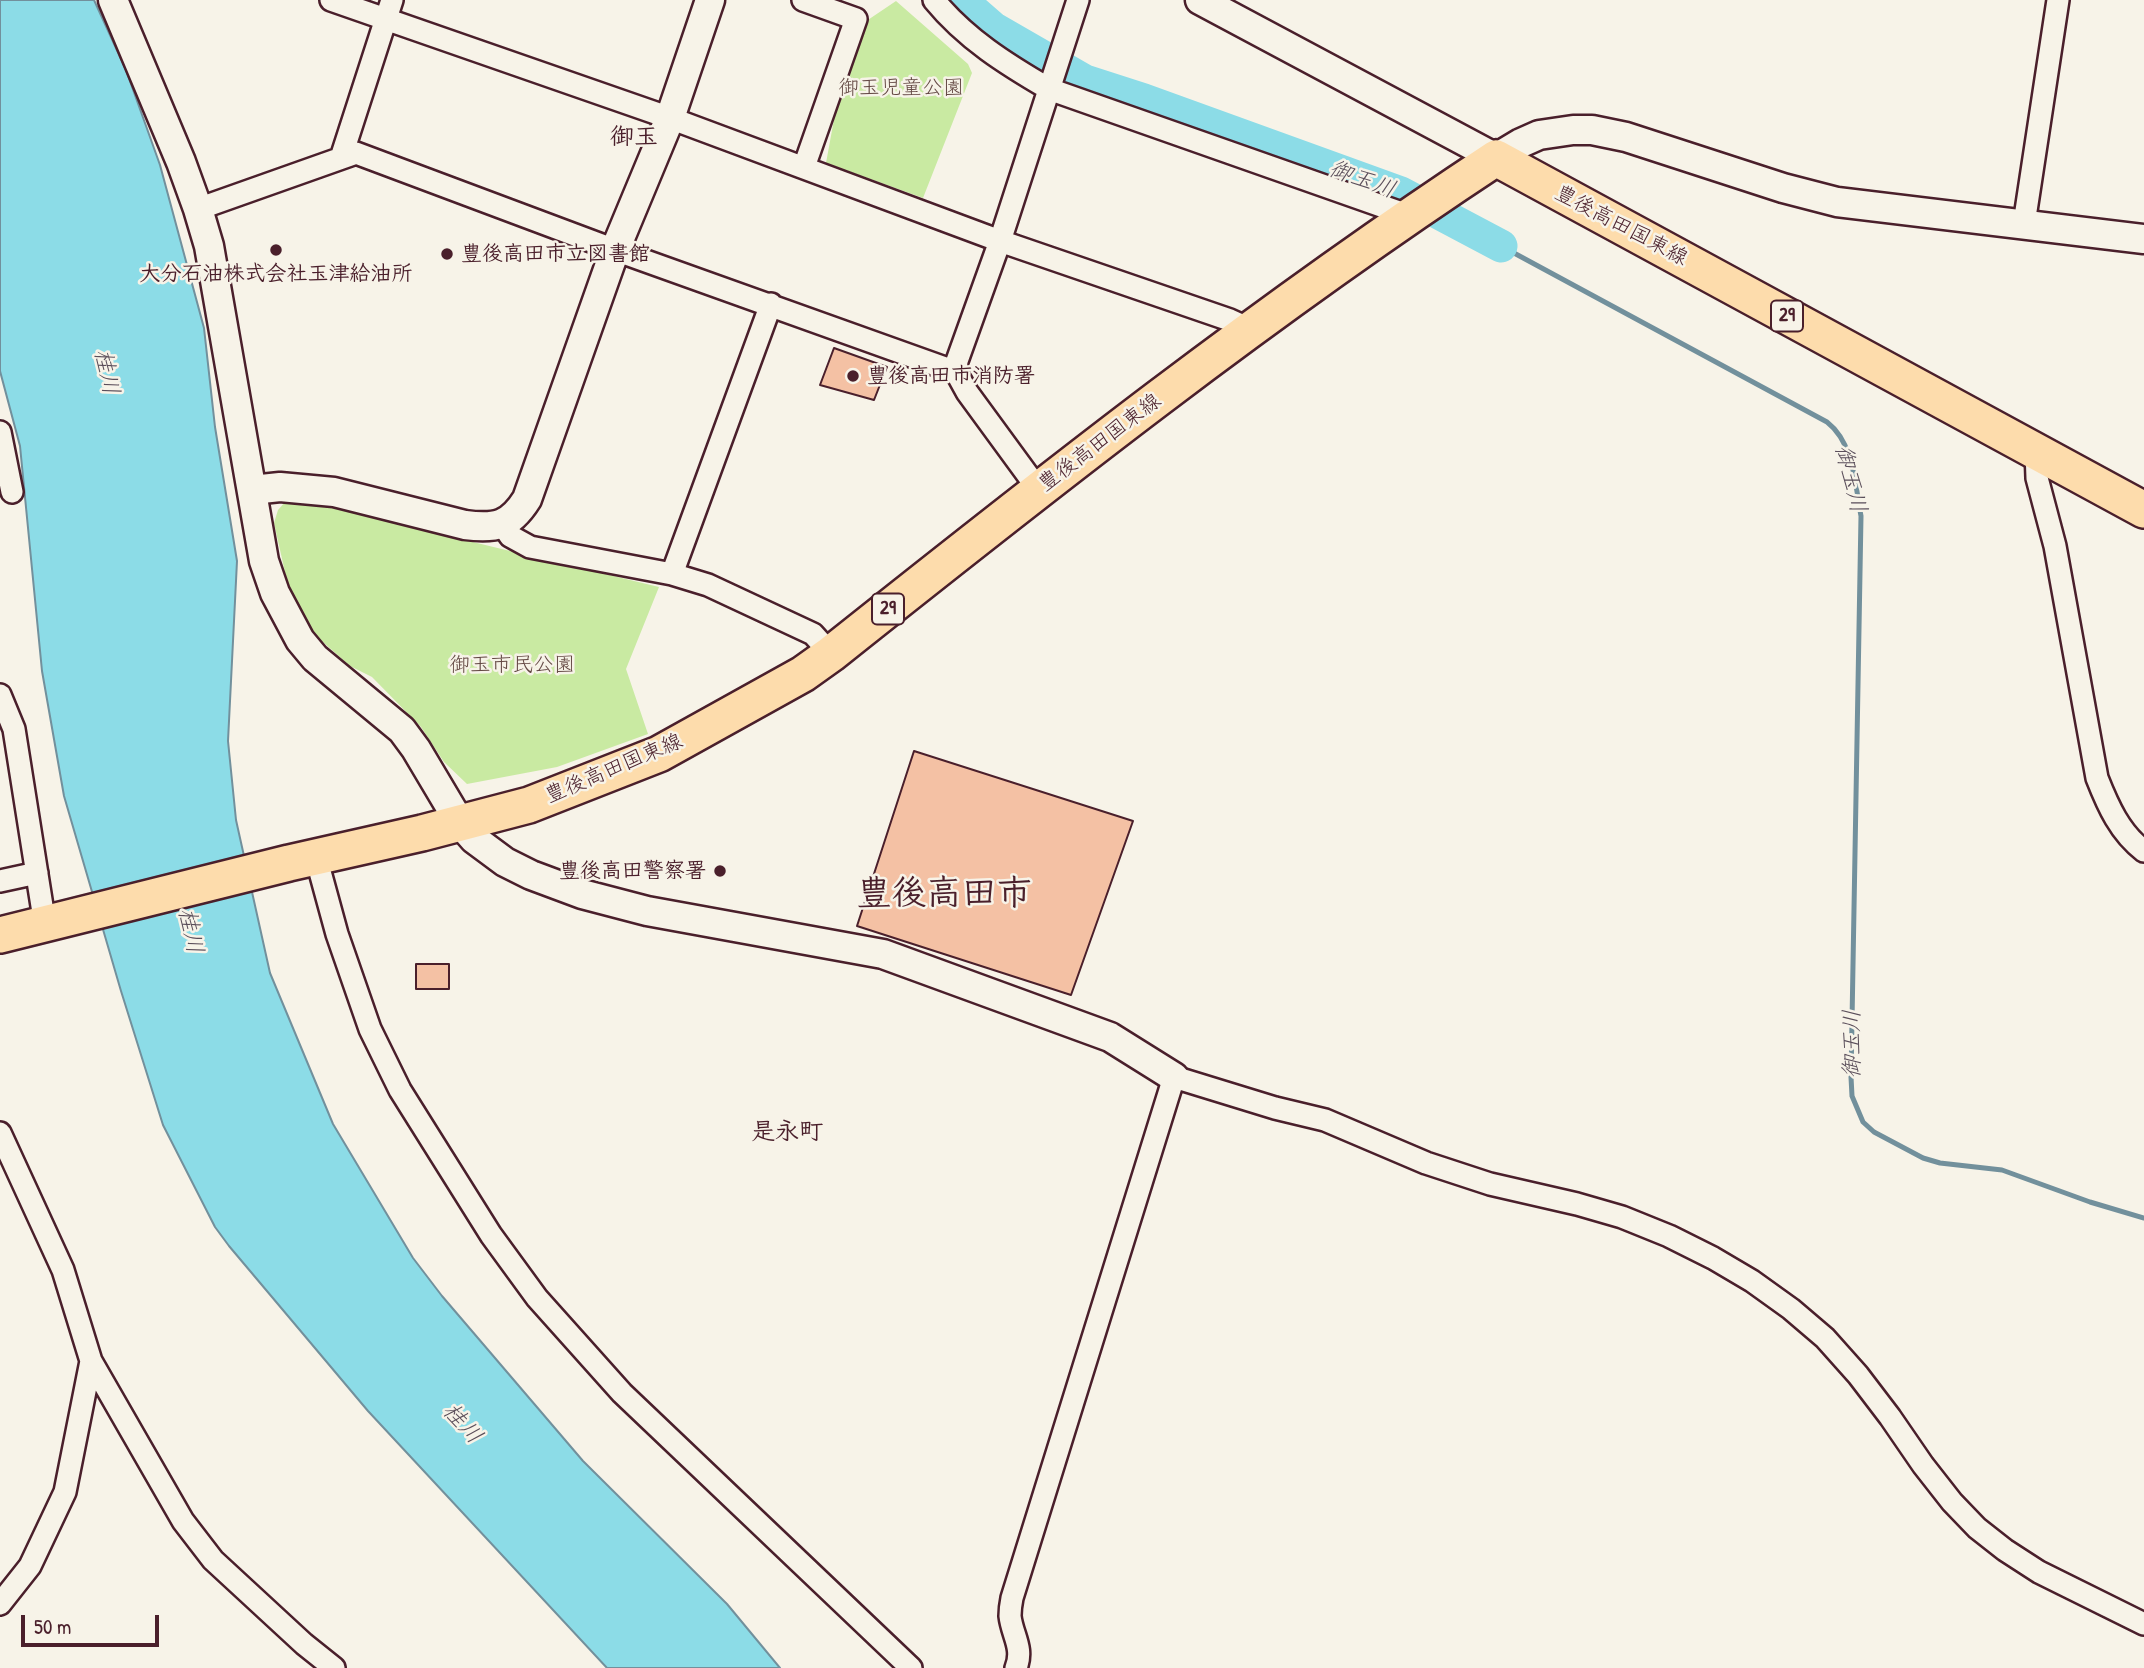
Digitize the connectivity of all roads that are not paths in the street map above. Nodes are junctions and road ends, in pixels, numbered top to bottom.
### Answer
1 (113, 0) edge
2 (331, 0) edge
3 (710, 0) edge
4 (803, 0) edge
5 (934, 0) edge
6 (1078, 0) edge
7 (1200, 0) edge
8 (2058, 0) edge
9 (389, 10) edge
10 (1049, 89) junction
11 (670, 118) junction
12 (341, 158) junction
13 (1496, 158) junction
14 (804, 167) junction
15 (198, 209) junction
16 (1419, 209) junction
17 (2024, 224) junction
18 (2144, 239) edge
19 (1000, 241) junction
20 (615, 250) junction
21 (771, 304) junction
22 (1252, 330) junction
23 (956, 372) junction
24 (0, 432) edge
25 (2036, 451) junction
26 (1038, 489) junction
27 (252, 490) junction
28 (12, 492) dead end
29 (2144, 510) edge
30 (502, 524) junction
31 (672, 574) junction
32 (831, 654) junction
33 (0, 695) edge
34 (460, 823) junction
35 (2144, 851) edge
36 (302, 860) junction
37 (37, 873) junction
38 (0, 881) edge
39 (45, 925) junction
40 (0, 935) edge
41 (1174, 1077) junction
42 (0, 1133) edge
43 (91, 1361) junction
44 (0, 1604) edge
45 (2144, 1624) edge
46 (334, 1668) edge
47 (911, 1668) edge
48 (1016, 1668) edge

1 - 15 street
2 - 9 street
3 - 11 street
4 - 14 street
5 - 10 street
6 - 10 street
7 - 13 street
8 - 17 street
9 - 11 street
9 - 12 street
10 - 16 street
10 - 19 street
11 - 14 street
11 - 20 street
12 - 15 street
12 - 20 street
13 - 16 main road, 豊後高田国東線 / 29
13 - 17 street
13 - 25 main road, 豊後高田国東線 / 29
14 - 19 street
15 - 27 street
16 - 22 main road, 豊後高田国東線 / 29
17 - 18 street
19 - 22 street
19 - 23 street
20 - 21 street
20 - 30 street
21 - 23 street
21 - 31 street
22 - 26 main road, 豊後高田国東線 / 29
23 - 26 street
24 - 28 street
25 - 29 main road, 豊後高田国東線 / 29
25 - 35 street
26 - 32 main road, 豊後高田国東線 / 29
27 - 30 street
27 - 34 street
30 - 31 street
31 - 32 street
32 - 34 main road, 豊後高田国東線 / 29
33 - 37 street
34 - 36 main road, 豊後高田国東線 / 29
34 - 41 street
36 - 39 main road, 豊後高田国東線 / 29
36 - 47 street
37 - 38 street
37 - 39 street
39 - 40 main road, 豊後高田国東線 / 29
41 - 45 street
41 - 48 street
42 - 43 street
43 - 44 street
43 - 46 street

